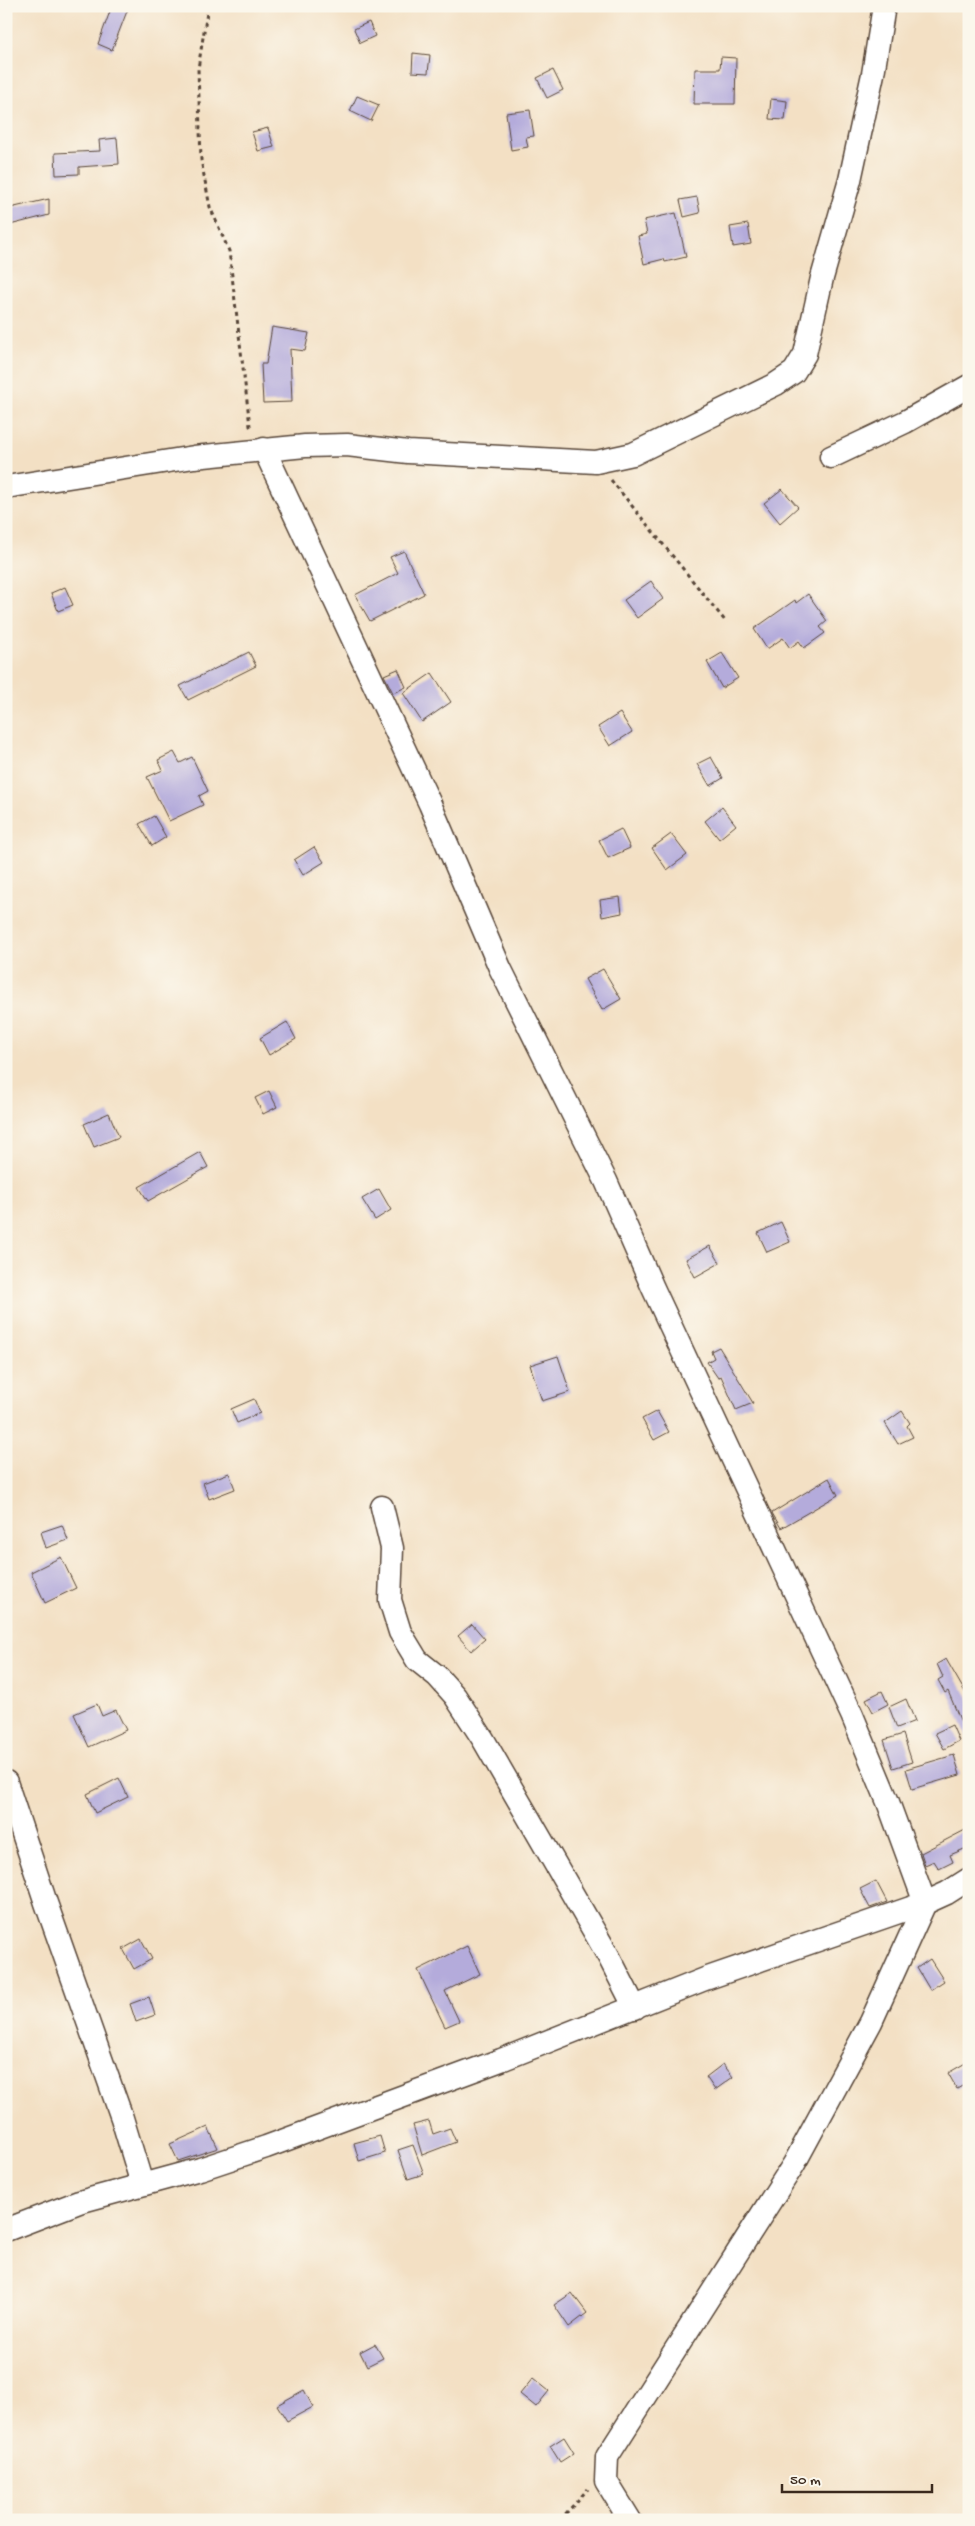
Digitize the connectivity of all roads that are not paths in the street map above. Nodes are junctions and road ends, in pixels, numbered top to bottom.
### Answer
1 (884, 6) edge
2 (969, 386) edge
3 (264, 449) junction
4 (831, 458) dead end
5 (6, 487) edge
6 (382, 1507) dead end
7 (6, 1782) edge
8 (969, 1879) edge
9 (925, 1903) junction
10 (636, 2008) junction
11 (142, 2184) junction
12 (6, 2230) edge
13 (630, 2520) edge

1 - 3 street
2 - 4 street
3 - 5 street
3 - 9 street
6 - 10 street
7 - 11 street
8 - 9 street
9 - 10 street
9 - 13 street
10 - 11 street
11 - 12 street

